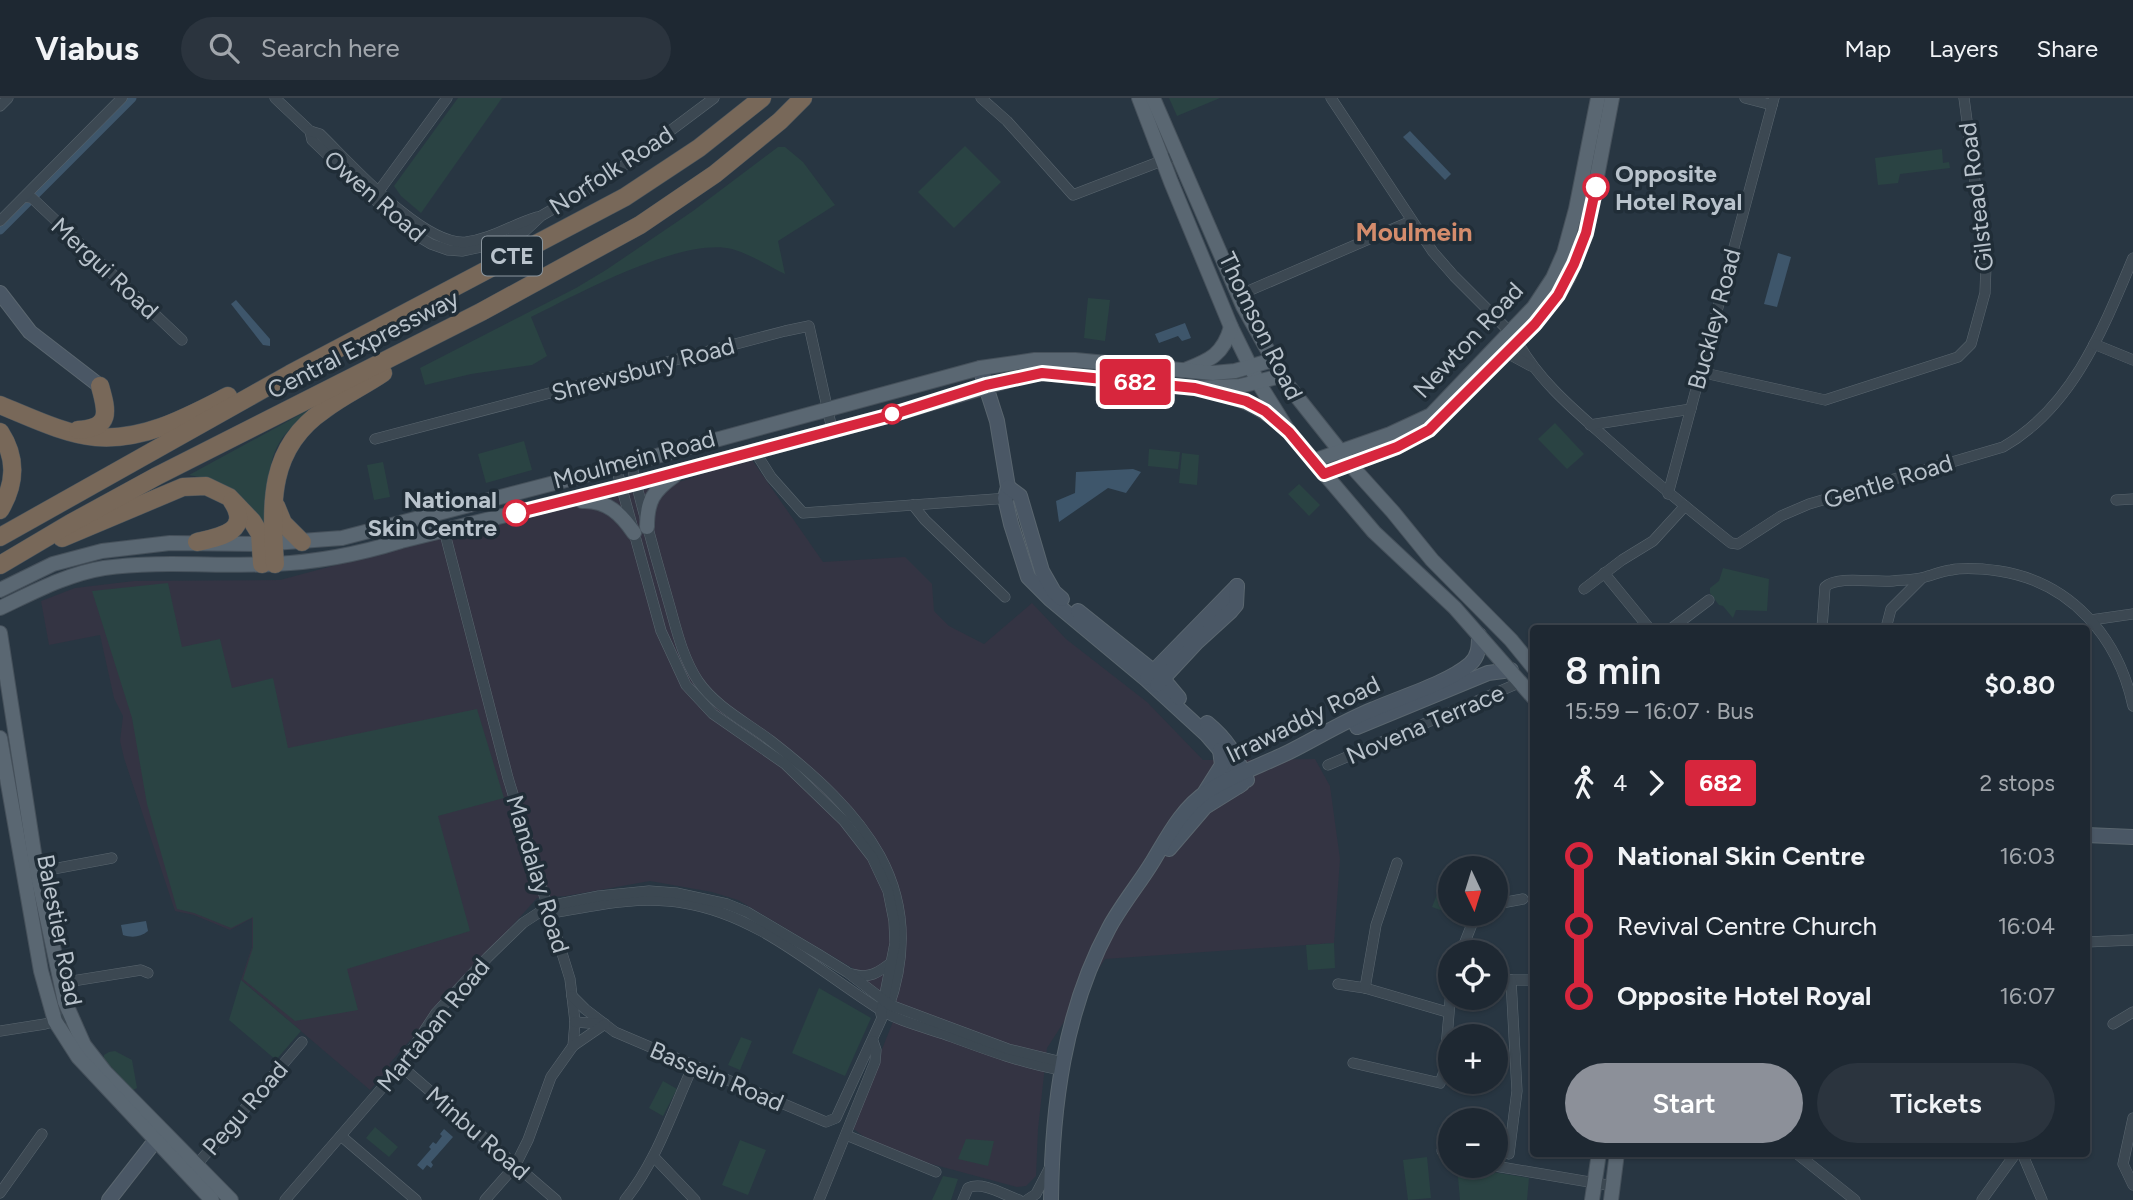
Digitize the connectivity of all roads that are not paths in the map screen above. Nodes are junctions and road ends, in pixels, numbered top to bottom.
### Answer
1 (8, 98) edge
2 (122, 98) edge
3 (275, 98) edge
4 (447, 98) edge
5 (714, 98) edge
6 (762, 98) edge
7 (803, 98) edge
8 (981, 98) edge
9 (1139, 98) edge
10 (1153, 98) edge
11 (1331, 98) edge
12 (1598, 98) edge
13 (1612, 98) edge
14 (1745, 98) edge
15 (1964, 98) edge
16 (1773, 101) edge
17 (0, 106) edge
18 (1170, 158) junction
19 (377, 195) junction
20 (29, 198) junction
21 (541, 216) joint
22 (0, 221) edge
23 (1411, 221) junction
24 (2133, 258) edge
25 (0, 293) edge
26 (1239, 295) junction
27 (1231, 327) junction
28 (1516, 336) junction
29 (182, 340) dead end
30 (354, 340) junction
31 (2094, 344) junction
32 (1506, 352) junction
33 (396, 355) junction
34 (1273, 360) junction
35 (2133, 360) edge
36 (1251, 366) junction
37 (1531, 366) junction
38 (980, 368) junction
39 (1180, 372) junction
40 (1700, 372) junction
41 (1281, 376) junction
42 (1258, 382) junction
43 (100, 386) joint
44 (983, 386) junction
45 (1195, 388) junction
46 (0, 405) edge
47 (827, 408) junction
48 (1690, 409) junction
49 (1590, 425) junction
50 (832, 429) junction
51 (68, 430) junction
52 (0, 432) edge
53 (1289, 432) junction
54 (375, 439) dead end
55 (754, 450) junction
56 (1340, 450) junction
57 (1313, 461) junction
58 (631, 463) junction
59 (1350, 464) junction
60 (616, 467) junction
61 (681, 471) junction
62 (1324, 474) junction
63 (629, 485) junction
64 (1006, 492) junction
65 (1668, 494) junction
66 (229, 497) junction
67 (2133, 499) edge
68 (274, 500) junction
69 (2116, 500) dead end
70 (561, 502) junction
71 (913, 505) junction
72 (1685, 506) junction
73 (0, 510) edge
74 (444, 530) junction
75 (640, 530) junction
76 (0, 537) edge
77 (197, 542) junction
78 (302, 542) junction
79 (38, 543) junction
80 (267, 543) junction
81 (268, 564) junction
82 (0, 565) edge
83 (1604, 573) junction
84 (0, 575) edge
85 (28, 575) junction
86 (1921, 578) junction
87 (1584, 589) dead end
88 (0, 590) edge
89 (1005, 597) dead end
90 (1709, 600) dead end
91 (0, 608) edge
92 (2133, 614) edge
93 (2091, 620) junction
94 (1647, 625) edge
95 (1676, 625) edge
96 (1822, 625) edge
97 (1887, 625) edge
98 (0, 633) edge
99 (1479, 635) junction
100 (1530, 663) edge
101 (1511, 670) junction
102 (1154, 679) junction
103 (1521, 682) junction
104 (1530, 693) edge
105 (5, 699) edge
106 (2133, 706) edge
107 (0, 738) edge
108 (1226, 748) junction
109 (1272, 760) junction
110 (1328, 765) dead end
111 (1241, 779) junction
112 (1205, 793) junction
113 (2090, 835) edge
114 (2133, 837) edge
115 (112, 858) dead end
116 (1154, 860) junction
117 (1397, 863) dead end
118 (37, 872) junction
119 (1523, 899) dead end
120 (1508, 902) edge
121 (550, 910) junction
122 (2133, 940) edge
123 (2090, 942) edge
124 (892, 962) junction
125 (847, 972) junction
126 (1511, 980) joint
127 (1530, 980) edge
128 (1338, 984) dead end
129 (61, 987) junction
130 (1365, 988) junction
131 (572, 996) junction
132 (885, 1009) junction
133 (1447, 1012) joint
134 (2133, 1012) edge
135 (70, 1017) junction
136 (55, 1021) junction
137 (575, 1022) junction
138 (605, 1024) junction
139 (2113, 1024) dead end
140 (0, 1031) edge
141 (873, 1041) junction
142 (302, 1042) dead end
143 (573, 1046) junction
144 (1353, 1063) dead end
145 (401, 1066) junction
146 (693, 1066) junction
147 (1061, 1066) junction
148 (2133, 1118) edge
149 (43, 1134) dead end
150 (846, 1135) junction
151 (159, 1136) junction
152 (341, 1136) junction
153 (1509, 1154) dead end
154 (654, 1157) junction
155 (1801, 1157) edge
156 (2013, 1157) edge
157 (2023, 1157) edge
158 (1598, 1159) edge
159 (1617, 1159) edge
160 (1051, 1165) junction
161 (515, 1166) junction
162 (1508, 1168) edge
163 (193, 1170) junction
164 (936, 1172) dead end
165 (1594, 1184) junction
166 (2133, 1185) edge
167 (0, 1193) edge
168 (1612, 1193) edge
169 (109, 1200) edge
170 (212, 1200) edge
171 (231, 1200) edge
172 (285, 1200) edge
173 (416, 1200) edge
174 (485, 1200) edge
175 (556, 1200) edge
176 (625, 1200) edge
177 (695, 1200) edge
178 (819, 1200) edge
179 (962, 1200) edge
180 (1018, 1200) edge
181 (1027, 1200) edge
182 (1051, 1200) edge
183 (1592, 1200) edge
184 (1854, 1200) edge
185 (1982, 1200) edge
186 (2042, 1200) edge

1 - 17 street
2 - 20 street
3 - 19 street, Owen Road
4 - 19 street
5 - 21 street, Norfolk Road
6 - 30 highway, Central Expressway / CTE
7 - 33 highway, Central Expressway / CTE
8 - 18 street
9 - 18 main road, Thomson Road
10 - 18 main road, Thomson Road
11 - 23 street
12 - 28 main road, Newton Road
13 - 28 main road, Newton Road
14 - 16 street, Buckley Road
15 - 40 street, Gilstead Road
16 - 40 street, Buckley Road
18 - 26 main road, Thomson Road
18 - 27 main road, Thomson Road
19 - 21 street, Owen Road
20 - 22 street
20 - 29 street, Mergui Road
23 - 26 street
23 - 28 street
24 - 31 street, Gentle Road
25 - 43 street
26 - 34 main road, Thomson Road
27 - 36 main road, Thomson Road
27 - 39 main road
28 - 32 main road, Newton Road
28 - 37 street
28 - 56 main road, Newton Road
30 - 51 highway
30 - 76 highway, Central Expressway / CTE
31 - 35 street
31 - 72 street, Gentle Road
32 - 37 street
32 - 59 main road, Newton Road
33 - 68 highway
33 - 79 highway, Central Expressway / CTE
34 - 36 main road, Moulmein Road
34 - 41 main road, Thomson Road
36 - 39 main road, Moulmein Road
36 - 42 main road, Thomson Road
37 - 49 street
38 - 39 main road, Moulmein Road
38 - 44 street
38 - 47 main road, Moulmein Road
40 - 48 street, Buckley Road
41 - 42 main road, Moulmein Road
41 - 56 main road, Thomson Road
42 - 45 main road, Moulmein Road
42 - 53 main road, Thomson Road
43 - 51 highway
44 - 45 main road, Moulmein Road
44 - 50 main road, Moulmein Road
44 - 64 street
45 - 53 main road
46 - 51 highway
47 - 50 street, Shrewsbury Road
47 - 54 street, Shrewsbury Road
47 - 58 main road, Moulmein Road
48 - 49 street
48 - 65 street, Buckley Road
49 - 65 street, Gentle Road
50 - 55 main road, Moulmein Road
52 - 73 highway
53 - 57 main road, Thomson Road
55 - 61 main road, Moulmein Road
55 - 71 street
56 - 57 main road, Newton Road
56 - 59 main road, Thomson Road
57 - 62 main road, Thomson Road
58 - 60 main road, Moulmein Road
58 - 63 street
59 - 62 main road
59 - 100 main road, Thomson Road
60 - 63 street
60 - 78 main road, Moulmein Road
61 - 63 main road, Moulmein Road
61 - 75 main road
62 - 99 main road, Thomson Road
63 - 70 main road, Moulmein Road
63 - 75 street
63 - 75 street
64 - 71 street
64 - 102 street
64 - 102 street
65 - 72 street, Gentle Road
66 - 77 highway
66 - 79 highway
66 - 80 highway
67 - 69 street
68 - 78 highway
68 - 80 highway
70 - 74 main road, Moulmein Road
70 - 75 main road
71 - 89 street
72 - 83 street
74 - 81 main road, Moulmein Road
74 - 121 street, Mandalay Road
75 - 124 street
75 - 132 street
77 - 80 main road, Moulmein Road
77 - 85 main road, Moulmein Road
78 - 80 main road, Moulmein Road
79 - 82 highway, Central Expressway / CTE
80 - 81 highway
81 - 91 main road, Moulmein Road
83 - 87 street
83 - 94 street
84 - 85 main road
85 - 88 main road, Moulmein Road
86 - 93 street
86 - 96 street
86 - 97 street
90 - 95 street
92 - 93 street
93 - 106 street
98 - 105 main road, Balestier Road
99 - 101 main road, Thomson Road
99 - 109 street, Irrawaddy Road
101 - 103 main road, Thomson Road
101 - 111 street, Irrawaddy Road
102 - 102 street
102 - 108 street
103 - 104 main road, Thomson Road
103 - 110 street, Novena Terrace
105 - 118 main road, Balestier Road
107 - 136 main road, Balestier Road
108 - 109 street
108 - 111 street
108 - 112 street
109 - 111 street, Irrawaddy Road
111 - 112 street, Irrawaddy Road
111 - 116 street, Irrawaddy Road
112 - 116 street, Irrawaddy Road
113 - 114 street
115 - 118 street, Balestier Road
116 - 147 street, Irrawaddy Road
117 - 130 street
118 - 129 main road, Balestier Road
119 - 120 street
121 - 125 street
121 - 131 street, Mandalay Road
121 - 132 street
121 - 145 street, Martaban Road
122 - 123 street
124 - 125 street
124 - 132 street
125 - 132 street
126 - 127 street
126 - 153 street
128 - 130 street
129 - 129 street
129 - 135 main road, Balestier Road
130 - 133 street
131 - 137 street, Mandalay Road
131 - 138 street, Bassein Road
132 - 141 street
132 - 147 street
133 - 144 street
134 - 139 street
135 - 136 street
135 - 151 main road, Balestier Road
136 - 140 street
136 - 151 main road, Balestier Road
137 - 138 street, Bassein Road
137 - 143 street, Mandalay Road
138 - 143 street
138 - 146 street, Bassein Road
141 - 146 street, Bassein Road
141 - 150 street
142 - 163 street, Pegu Road
143 - 161 street
145 - 152 street, Martaban Road
145 - 161 street, Minbu Road
146 - 154 street
147 - 160 street, Irrawaddy Road
148 - 166 street
149 - 167 street
150 - 164 street
150 - 178 street
151 - 163 main road, Balestier Road
151 - 169 street
152 - 172 street, Martaban Road
152 - 173 street
154 - 176 street
154 - 177 street
155 - 184 street
156 - 185 street
157 - 186 street
158 - 159 main road
158 - 165 main road
159 - 168 main road
160 - 181 street
160 - 182 street, Irrawaddy Road
161 - 174 street
161 - 175 street, Minbu Road
162 - 165 street
163 - 170 main road, Balestier Road
163 - 171 main road, Balestier Road
165 - 168 street
165 - 183 main road
179 - 180 street

